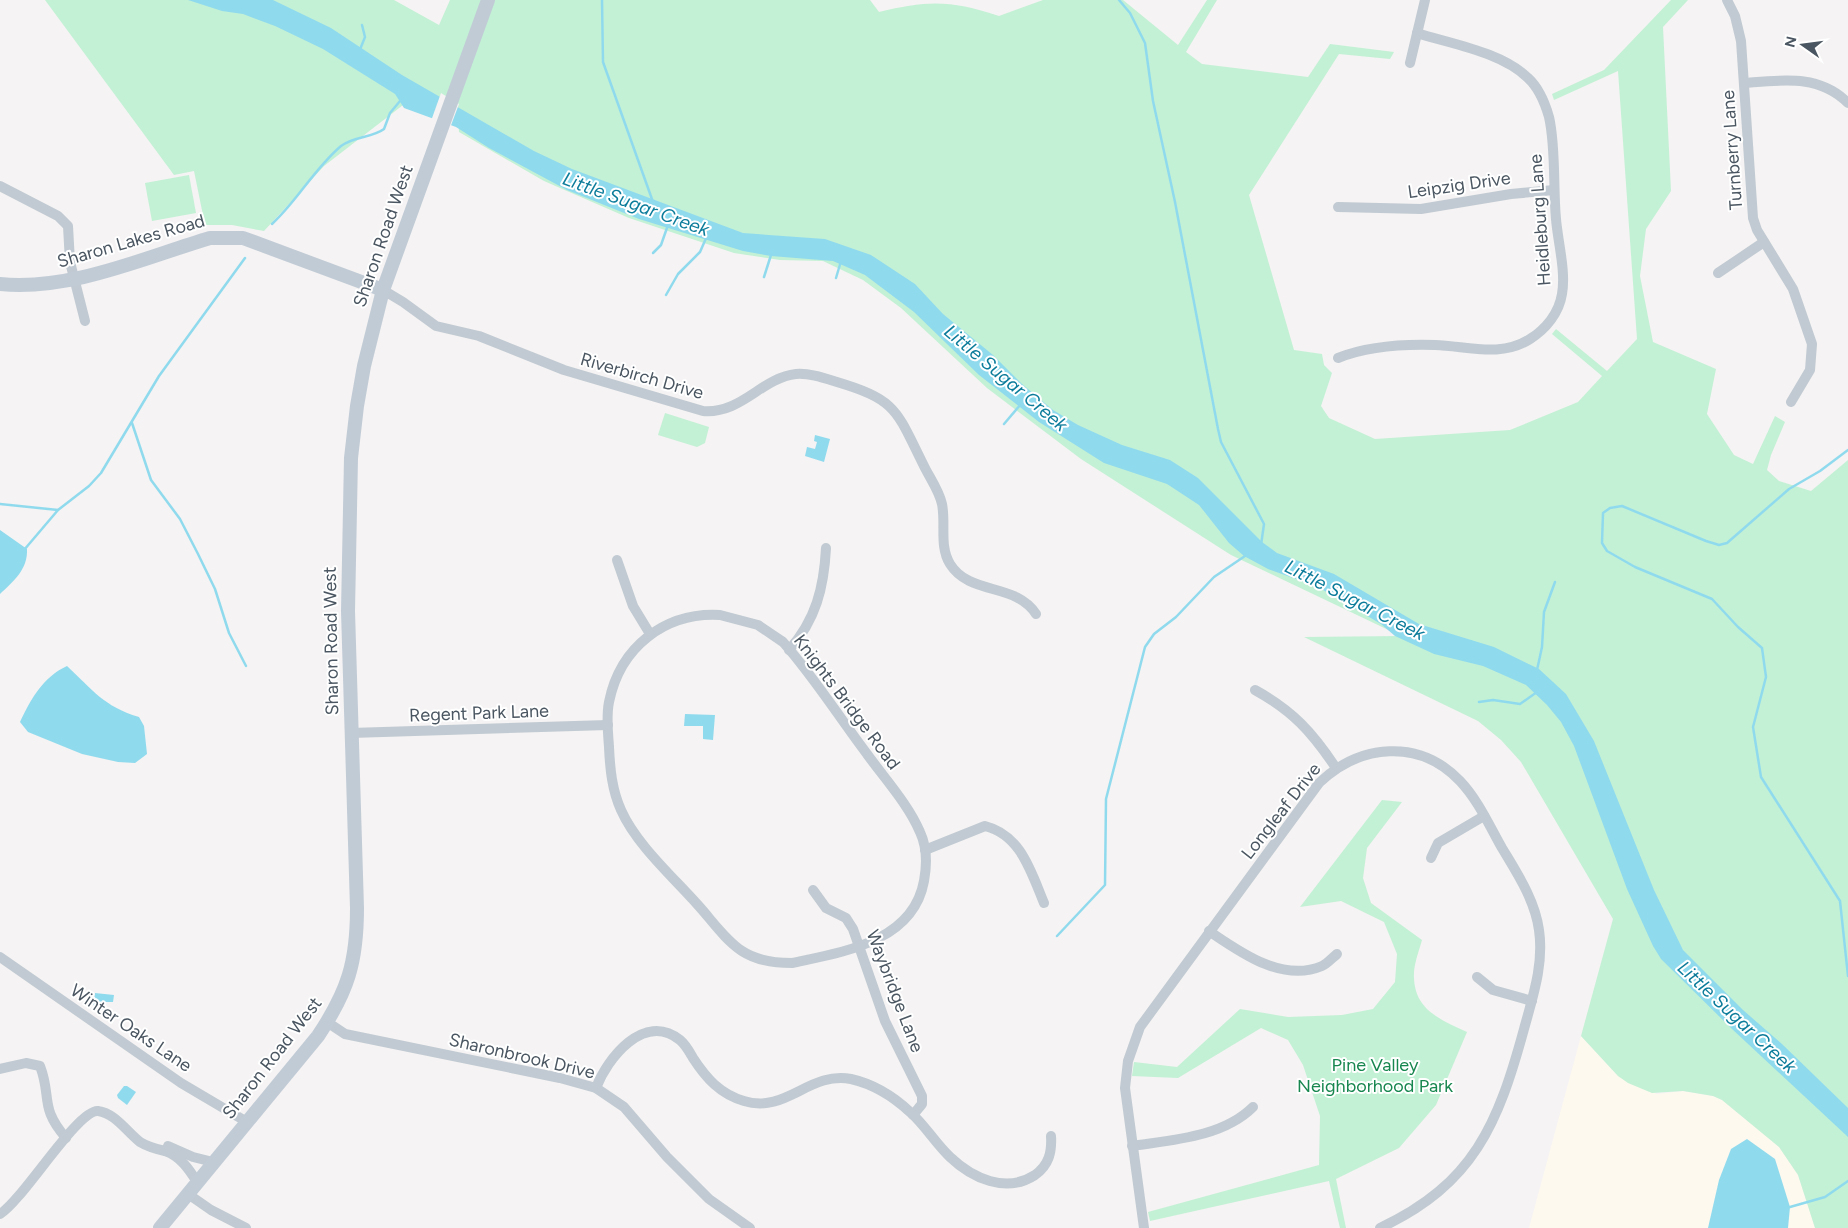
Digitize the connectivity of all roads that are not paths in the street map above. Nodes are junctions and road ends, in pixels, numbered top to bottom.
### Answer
1 (1425, 0) edge
2 (1727, 0) edge
3 (486, 3) edge
4 (1417, 33) junction
5 (1410, 63) dead end
6 (1744, 83) junction
7 (1848, 103) edge
8 (0, 186) edge
9 (1554, 190) junction
10 (1338, 206) dead end
11 (1764, 242) junction
12 (1718, 272) dead end
13 (74, 279) junction
14 (0, 284) edge
15 (383, 290) junction
16 (85, 321) dead end
17 (1338, 358) dead end
18 (1791, 402) dead end
19 (826, 548) dead end
20 (617, 560) dead end
21 (1036, 614) dead end
22 (650, 634) junction
23 (789, 650) junction
24 (1255, 690) dead end
25 (608, 725) junction
26 (351, 733) junction
27 (1336, 768) junction
28 (1484, 816) junction
29 (925, 850) junction
30 (1431, 858) dead end
31 (813, 890) dead end
32 (1044, 903) dead end
33 (1209, 931) junction
34 (858, 945) junction
35 (1337, 954) dead end
36 (0, 957) edge
37 (1477, 977) dead end
38 (1532, 1001) junction
39 (327, 1022) junction
40 (0, 1069) edge
41 (596, 1088) junction
42 (1254, 1108) dead end
43 (913, 1115) junction
44 (247, 1122) junction
45 (1051, 1136) dead end
46 (66, 1138) junction
47 (1132, 1146) junction
48 (177, 1153) junction
49 (213, 1162) junction
50 (197, 1182) junction
51 (188, 1194) junction
52 (0, 1214) edge
53 (160, 1228) edge
54 (246, 1228) edge
55 (750, 1228) edge
56 (1144, 1228) edge
57 (1380, 1228) edge

1 - 4 street
2 - 6 street, Turnberry Lane
3 - 15 main road, Sharon Road West
4 - 5 street
4 - 9 street, Heidleburg Lane
6 - 7 street
6 - 11 street, Turnberry Lane
8 - 13 street
9 - 10 street, Leipzig Drive
9 - 17 street, Heidleburg Lane
11 - 12 street
11 - 18 street, Turnberry Lane
13 - 14 main road, Sharon Lakes Road
13 - 15 main road, Sharon Lakes Road
13 - 16 street
15 - 21 street, Riverbirch Drive
15 - 26 main road, Sharon Road West
19 - 23 street
20 - 22 street
22 - 23 street, Knights Bridge Road
22 - 25 street, Knights Bridge Road
23 - 29 street, Knights Bridge Road
24 - 27 street
25 - 26 street, Regent Park Lane
25 - 34 street, Knights Bridge Road
26 - 39 main road, Sharon Road West
27 - 28 street, Longleaf Drive
27 - 33 street, Longleaf Drive
28 - 30 street
28 - 38 street, Longleaf Drive
29 - 32 street
29 - 34 street, Knights Bridge Road
31 - 34 street, Waybridge Lane
33 - 35 street
33 - 47 street, Longleaf Drive
34 - 43 street, Waybridge Lane
36 - 44 street, Winter Oaks Lane
37 - 38 street
38 - 57 street, Longleaf Drive
39 - 41 street, Sharonbrook Drive
39 - 44 main road, Sharon Road West
40 - 46 street
41 - 43 street
41 - 55 street, Sharonbrook Drive
42 - 47 street
43 - 45 street
44 - 49 main road, Sharon Road West
46 - 48 street
46 - 52 street
47 - 56 street, Longleaf Drive
48 - 49 street
48 - 50 street
49 - 50 main road, Sharon Road West
50 - 51 main road, Sharon Road West
51 - 53 main road, Sharon Road West
51 - 54 street

